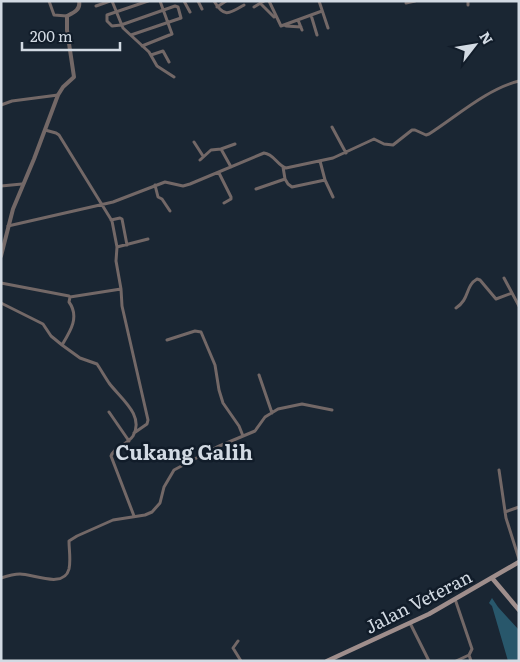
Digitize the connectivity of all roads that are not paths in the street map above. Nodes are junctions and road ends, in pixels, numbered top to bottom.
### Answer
1 (49, 1) edge
2 (78, 1) edge
3 (111, 1) edge
4 (148, 1) edge
5 (160, 1) edge
6 (184, 1) edge
7 (198, 1) edge
8 (214, 1) edge
9 (226, 1) edge
10 (269, 1) edge
11 (320, 1) edge
12 (415, 1) edge
13 (262, 2) edge
14 (406, 4) edge
15 (244, 5) dead end
16 (96, 6) dead end
17 (217, 6) junction
18 (254, 7) dead end
19 (202, 9) dead end
20 (163, 11) junction
21 (322, 11) junction
22 (116, 12) junction
23 (190, 12) dead end
24 (310, 15) junction
25 (67, 16) junction
26 (277, 19) junction
27 (298, 20) junction
28 (168, 23) junction
29 (121, 25) junction
30 (284, 26) junction
31 (328, 28) dead end
32 (131, 35) junction
33 (318, 35) dead end
34 (142, 46) junction
35 (151, 55) junction
36 (168, 62) dead end
37 (174, 77) dead end
38 (519, 81) edge
39 (58, 96) junction
40 (1, 105) edge
41 (332, 126) dead end
42 (44, 130) junction
43 (194, 142) dead end
44 (235, 144) dead end
45 (222, 149) junction
46 (346, 153) junction
47 (203, 156) junction
48 (200, 160) dead end
49 (320, 161) junction
50 (231, 167) junction
51 (283, 167) junction
52 (219, 173) junction
53 (285, 179) junction
54 (325, 180) junction
55 (22, 184) junction
56 (155, 185) junction
57 (1, 186) edge
58 (256, 189) dead end
59 (333, 196) dead end
60 (224, 203) dead end
61 (102, 205) junction
62 (170, 211) dead end
63 (111, 220) junction
64 (7, 226) junction
65 (148, 239) dead end
66 (127, 245) junction
67 (117, 247) junction
68 (1, 256) edge
69 (504, 278) dead end
70 (1, 283) edge
71 (121, 289) junction
72 (512, 293) junction
73 (70, 296) junction
74 (1, 303) edge
75 (519, 306) edge
76 (456, 308) dead end
77 (167, 340) dead end
78 (62, 345) junction
79 (259, 375) dead end
80 (332, 410) dead end
81 (109, 412) dead end
82 (272, 413) junction
83 (134, 434) junction
84 (243, 436) junction
85 (129, 441) junction
86 (499, 470) dead end
87 (519, 507) edge
88 (505, 512) junction
89 (134, 516) junction
90 (519, 561) edge
91 (1, 578) edge
92 (492, 578) junction
93 (455, 599) junction
94 (518, 607) edge
95 (410, 623) junction
96 (238, 641) dead end
97 (469, 655) junction
98 (240, 661) edge
99 (327, 661) edge
100 (429, 661) edge
101 (456, 661) edge
102 (471, 661) edge

1 - 25 street
2 - 25 street
3 - 16 street
3 - 22 street
4 - 22 street
5 - 20 street
6 - 23 street
7 - 19 street
8 - 17 street
9 - 17 street
10 - 26 street
11 - 21 street
12 - 14 street
13 - 18 street
13 - 26 street
15 - 17 street
20 - 28 street
20 - 28 street
20 - 29 street
21 - 24 street
21 - 31 street
22 - 29 street
22 - 29 street
24 - 27 street
24 - 33 street
25 - 39 street
26 - 30 street
27 - 30 street
27 - 30 street
28 - 32 street
28 - 34 street
29 - 32 street
32 - 34 street
34 - 35 street
35 - 36 street
35 - 37 street
38 - 46 street
39 - 40 street
39 - 42 street
41 - 46 street
42 - 55 street
42 - 61 street
43 - 47 street
44 - 45 street
45 - 47 street
45 - 50 street
46 - 49 street
47 - 48 street
49 - 51 street
49 - 54 street
50 - 51 street
50 - 52 street
51 - 53 street
52 - 56 street
52 - 60 street
53 - 54 street
53 - 58 street
54 - 59 street
55 - 57 street
55 - 64 street
56 - 61 street
56 - 62 street
61 - 63 street
61 - 64 street
63 - 66 street
63 - 67 street
64 - 68 street
65 - 66 street
66 - 67 street
67 - 71 street
69 - 72 street
70 - 73 street
71 - 73 street
71 - 83 street
72 - 75 street
72 - 76 street
73 - 78 street
74 - 78 street
77 - 84 street
78 - 83 street
79 - 82 street
80 - 82 street
81 - 85 street
82 - 84 street
83 - 85 street
84 - 89 street
85 - 89 street
86 - 88 street
87 - 88 street
88 - 90 street
89 - 91 street
90 - 92 main road, Jalan Veteran
92 - 93 main road, Jalan Veteran
92 - 94 main road
93 - 95 main road, Jalan Veteran
93 - 97 street
95 - 99 main road, Jalan Veteran
95 - 100 street
96 - 98 street
97 - 101 street
97 - 102 street

